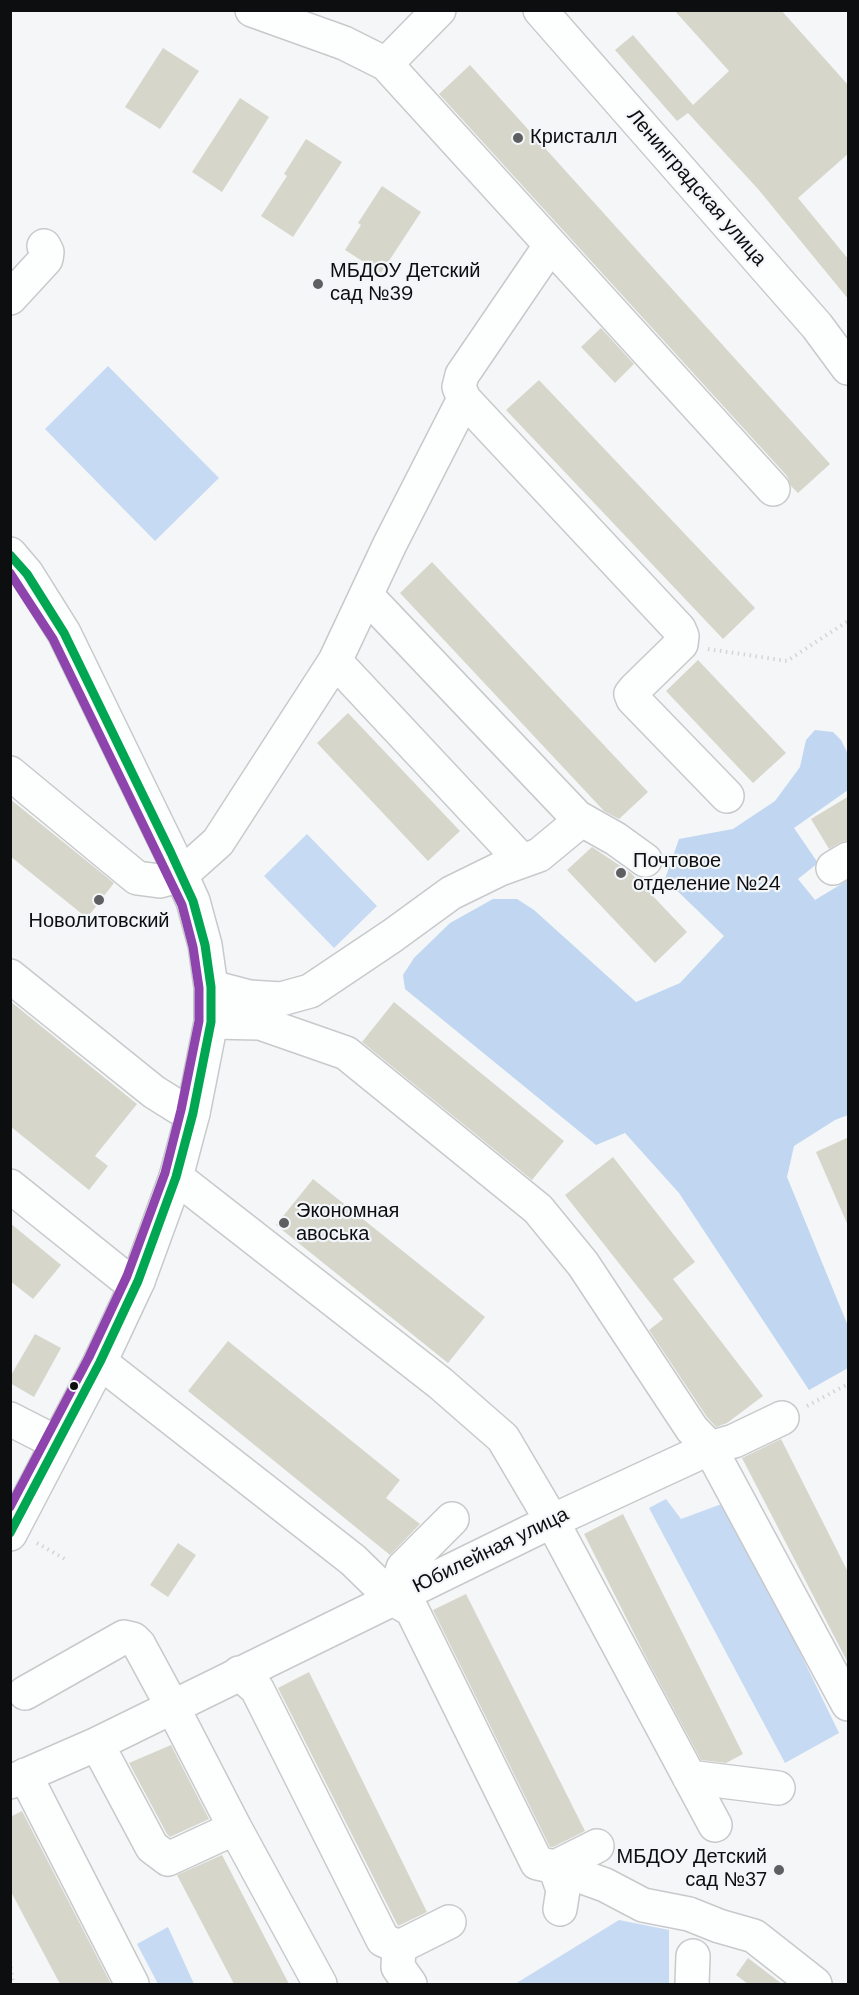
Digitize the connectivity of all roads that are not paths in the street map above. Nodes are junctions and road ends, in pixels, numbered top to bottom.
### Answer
1 (252, 10) edge
2 (439, 10) edge
3 (540, 10) edge
4 (386, 64) junction
5 (44, 246) dead end
6 (550, 246) junction
7 (10, 298) edge
8 (849, 368) edge
9 (464, 399) junction
10 (773, 489) dead end
11 (10, 554) edge
12 (366, 595) junction
13 (335, 661) junction
14 (10, 773) edge
15 (727, 796) dead end
16 (578, 817) junction
17 (645, 860) dead end
18 (522, 861) junction
19 (181, 875) junction
20 (10, 976) edge
21 (211, 987) junction
22 (211, 1022) junction
23 (193, 1113) junction
24 (176, 1177) junction
25 (10, 1185) edge
26 (138, 1281) junction
27 (100, 1362) junction
28 (10, 1419) edge
29 (782, 1419) road end
30 (57, 1443) junction
31 (710, 1448) junction
32 (452, 1519) dead end
33 (552, 1521) junction
34 (10, 1534) edge
35 (393, 1599) junction
36 (239, 1673) junction
37 (25, 1693) dead end
38 (849, 1704) edge
39 (172, 1706) junction
40 (97, 1744) junction
41 (689, 1778) junction
42 (18, 1779) edge
43 (778, 1788) dead end
44 (715, 1825) dead end
45 (235, 1828) junction
46 (597, 1846) dead end
47 (555, 1867) junction
48 (560, 1909) dead end
49 (448, 1922) dead end
50 (399, 1947) junction
51 (132, 1984) edge
52 (320, 1984) edge
53 (410, 1984) edge
54 (815, 1984) edge

1 - 4 street
2 - 4 street
3 - 8 street, Ленинградская улица
4 - 6 street
5 - 7 street
6 - 9 street
6 - 10 street
9 - 12 street
9 - 15 street
11 - 19 street
12 - 13 street
12 - 16 street
13 - 18 street
13 - 19 street
14 - 19 street
16 - 17 street
16 - 18 street
18 - 21 street
19 - 21 street
20 - 23 street
21 - 22 street
22 - 23 street
22 - 31 street
23 - 24 street
24 - 26 street
24 - 33 street
25 - 26 street
26 - 27 street
27 - 30 street
27 - 35 street
28 - 30 street
29 - 31 street, Юбилейная улица
30 - 34 street
31 - 33 street, Юбилейная улица
31 - 38 street
32 - 35 street
33 - 35 street, Юбилейная улица
33 - 41 street
35 - 36 street, Юбилейная улица
35 - 47 street
36 - 39 street, Юбилейная улица
36 - 50 street
37 - 39 street
39 - 40 street, Юбилейная улица
39 - 45 street
40 - 42 street, Юбилейная улица
40 - 45 street
41 - 43 street
41 - 44 street
42 - 51 street
45 - 52 street
46 - 47 street
47 - 48 street
47 - 54 street
49 - 50 street
50 - 53 street

